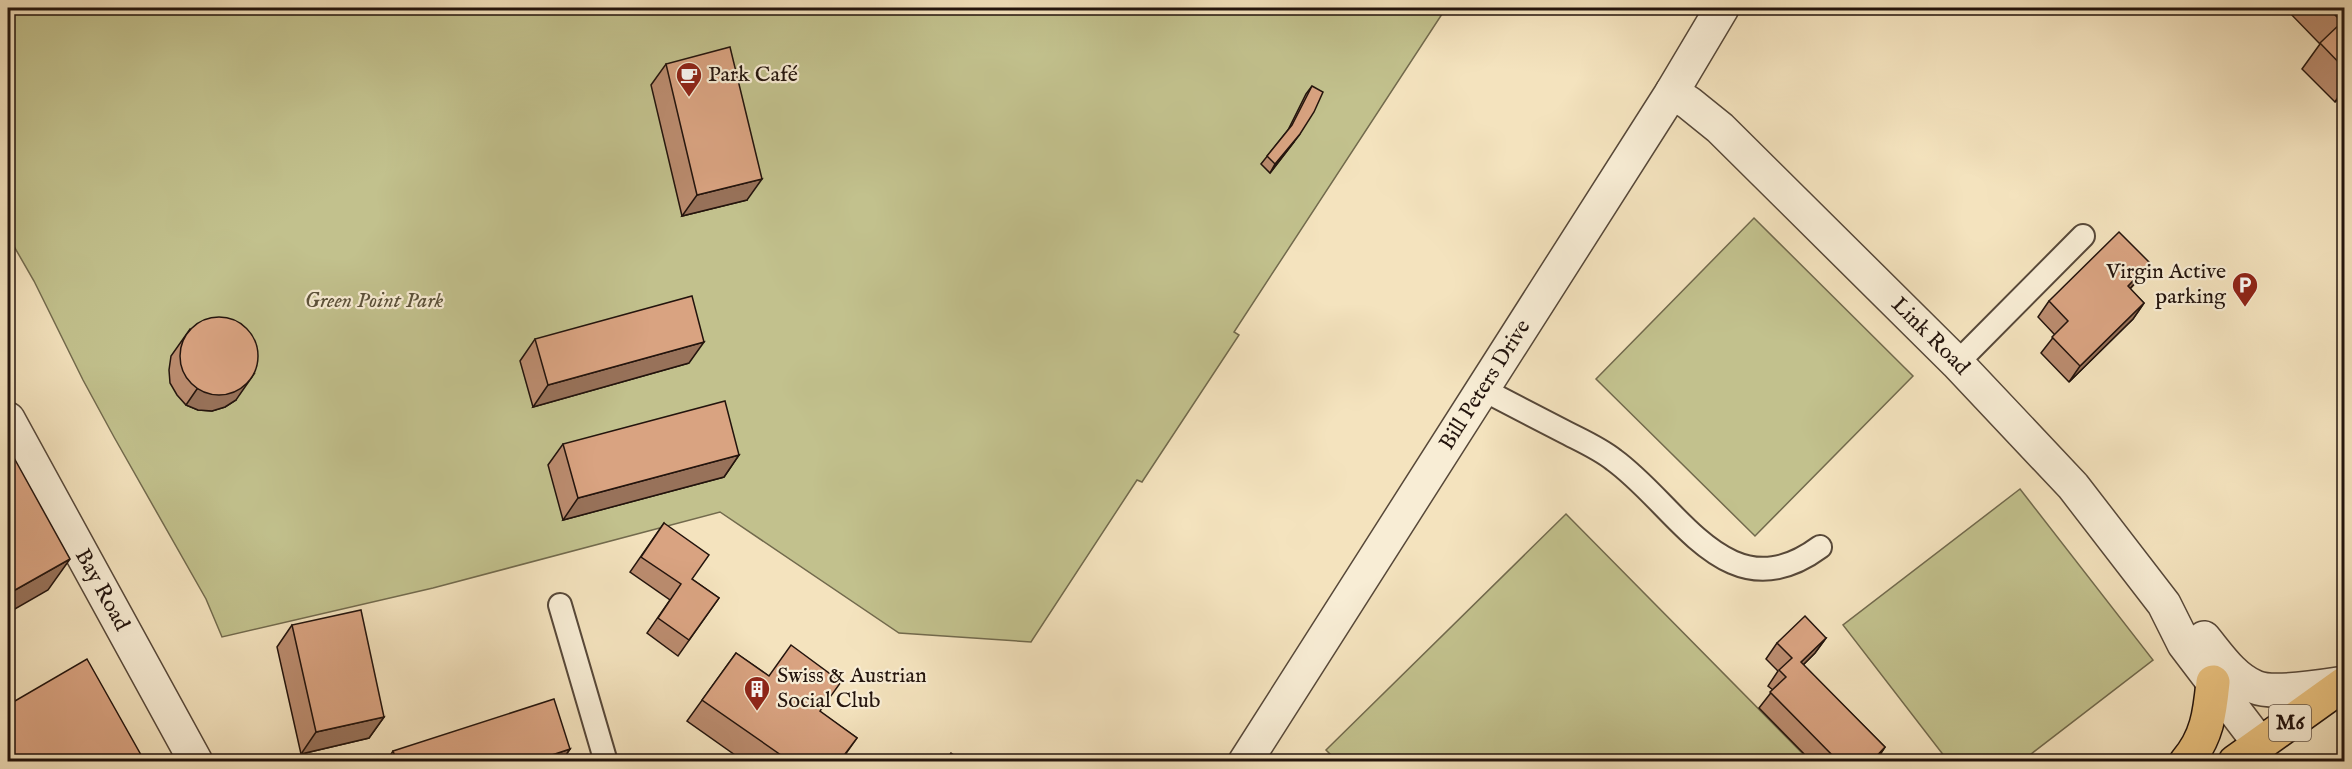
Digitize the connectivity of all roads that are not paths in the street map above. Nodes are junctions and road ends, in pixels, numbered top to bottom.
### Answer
1 (1722, 8) edge
2 (1672, 92) junction
3 (2083, 236) dead end
4 (1957, 363) junction
5 (1482, 389) junction
6 (8, 419) edge
7 (1820, 547) dead end
8 (2164, 604) junction
9 (560, 605) dead end
10 (2213, 682) junction
11 (2344, 684) edge
12 (2260, 756) edge
13 (196, 762) edge
14 (606, 762) edge
15 (1245, 762) edge
16 (2186, 762) edge

1 - 2 street, Bill Peters Drive
2 - 4 street, Link Road
2 - 5 street, Bill Peters Drive
3 - 4 lane
4 - 8 street, Link Road
5 - 7 lane
5 - 15 street, Bill Peters Drive
6 - 13 street, Bay Road
8 - 10 street, Link Road
8 - 11 street, Link Road
9 - 14 lane
10 - 12 street, Link Road
10 - 16 main road
11 - 12 main road, M6

